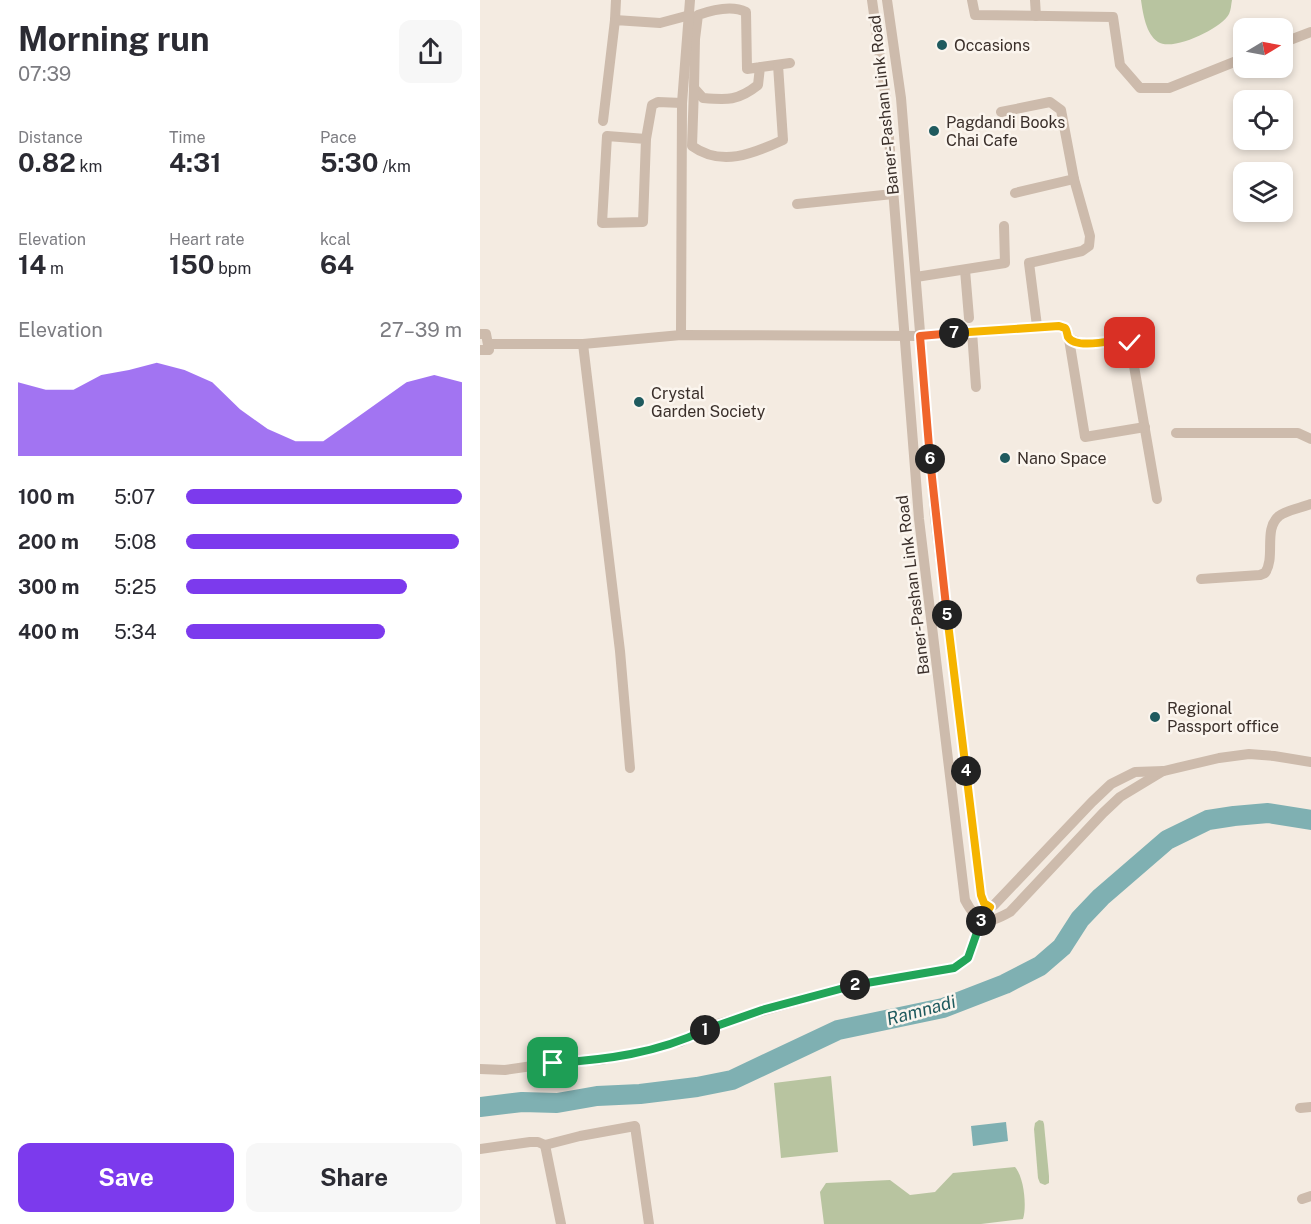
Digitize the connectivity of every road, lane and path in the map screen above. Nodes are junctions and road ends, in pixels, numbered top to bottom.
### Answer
1 (616, 0) edge
2 (690, 0) edge
3 (872, 0) edge
4 (887, 0) edge
5 (972, 0) edge
6 (1035, 0) edge
7 (690, 15) junction
8 (1036, 16) junction
9 (615, 20) junction
10 (1311, 32) edge
11 (1293, 39) edge
12 (1233, 62) edge
13 (760, 67) junction
14 (694, 88) junction
15 (682, 103) junction
16 (1001, 112) dead end
17 (603, 121) dead end
18 (646, 139) junction
19 (1074, 179) junction
20 (1015, 193) dead end
21 (893, 194) junction
22 (797, 204) dead end
23 (1004, 226) dead end
24 (965, 270) junction
25 (916, 277) junction
26 (969, 318) dead end
27 (1037, 326) junction
28 (972, 332) junction
29 (480, 334) edge
30 (681, 335) junction
31 (905, 336) junction
32 (920, 336) junction
33 (1068, 337) junction
34 (583, 344) junction
35 (484, 347) edge
36 (976, 387) dead end
37 (1145, 427) junction
38 (1176, 433) dead end
39 (1311, 439) edge
40 (1157, 499) dead end
41 (1311, 504) edge
42 (1201, 579) dead end
43 (1311, 762) edge
44 (630, 768) dead end
45 (1164, 771) junction
46 (990, 907) junction
47 (982, 920) junction
48 (480, 1070) edge
49 (545, 1145) junction
50 (480, 1149) edge
51 (561, 1224) edge
52 (649, 1224) edge

1 - 9 street
2 - 7 street
3 - 21 street, Baner-Pashan Link Road
4 - 25 street, Baner-Pashan Link Road
5 - 8 street
6 - 8 street
7 - 9 street
7 - 15 street
8 - 12 street
9 - 17 street
10 - 11 street
13 - 14 street
13 - 14 street
13 - 14 street
15 - 18 street
15 - 30 street
16 - 19 street
18 - 18 street
19 - 20 street
19 - 27 street
21 - 22 street
21 - 31 street, Baner-Pashan Link Road
23 - 24 street
24 - 25 street
24 - 26 street
25 - 32 street, Baner-Pashan Link Road
27 - 28 street
27 - 33 street
28 - 32 street
28 - 36 street
29 - 35 street
30 - 31 street
30 - 34 street
31 - 32 street
31 - 47 street, Baner-Pashan Link Road
32 - 46 street, Baner-Pashan Link Road
33 - 37 street
33 - 37 street
34 - 35 street
34 - 44 street
37 - 40 street
38 - 39 street
41 - 42 street
43 - 45 street
45 - 46 street
45 - 47 street
46 - 47 street
47 - 48 street
49 - 50 street
49 - 51 street
49 - 52 street

